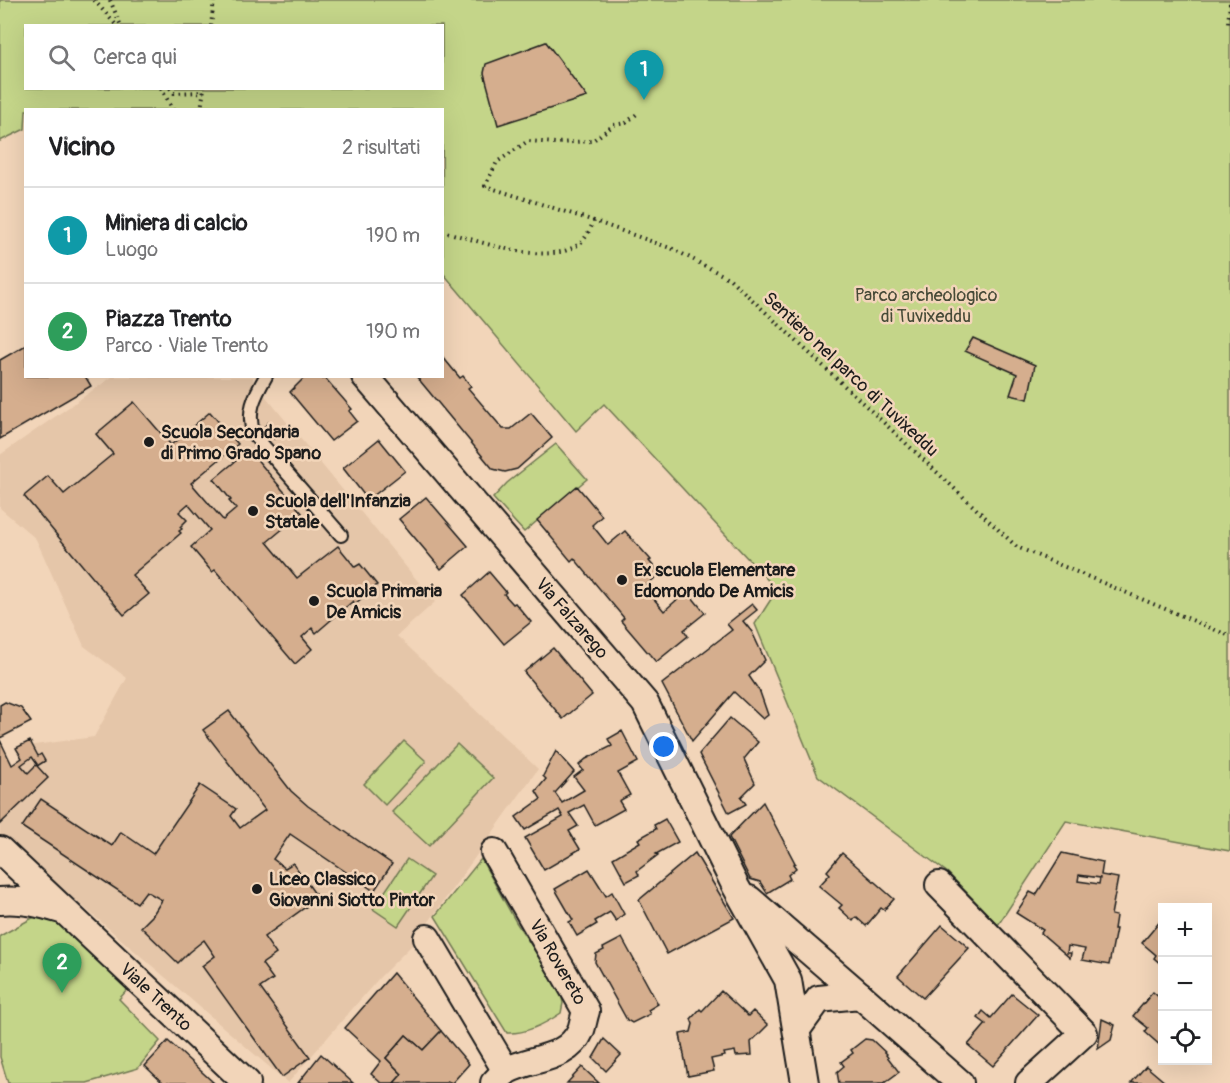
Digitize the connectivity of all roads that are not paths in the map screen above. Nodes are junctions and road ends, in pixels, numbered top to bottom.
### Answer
1 (265, 378) edge
2 (367, 378) edge
3 (341, 535) dead end
4 (494, 852) dead end
5 (2, 857) edge
6 (939, 885) dead end
7 (736, 887) junction
8 (0, 902) edge
9 (66, 912) junction
10 (426, 938) dead end
11 (860, 995) junction
12 (798, 1028) junction
13 (500, 1077) edge
14 (247, 1083) edge
15 (806, 1083) edge
16 (960, 1083) edge
17 (1029, 1083) edge

1 - 3 lane
2 - 7 street, Via Falzarego
4 - 13 street, Via Rovereto
5 - 9 street, Viale Trento
6 - 17 street
7 - 11 street, Via Falzarego
7 - 12 street, Via Falzarego
8 - 9 street, Viale Trento
9 - 14 street, Viale Trento
10 - 13 street, Via Rovereto
11 - 12 street
11 - 16 street, Via Falzarego
12 - 15 street, Via Falzarego

